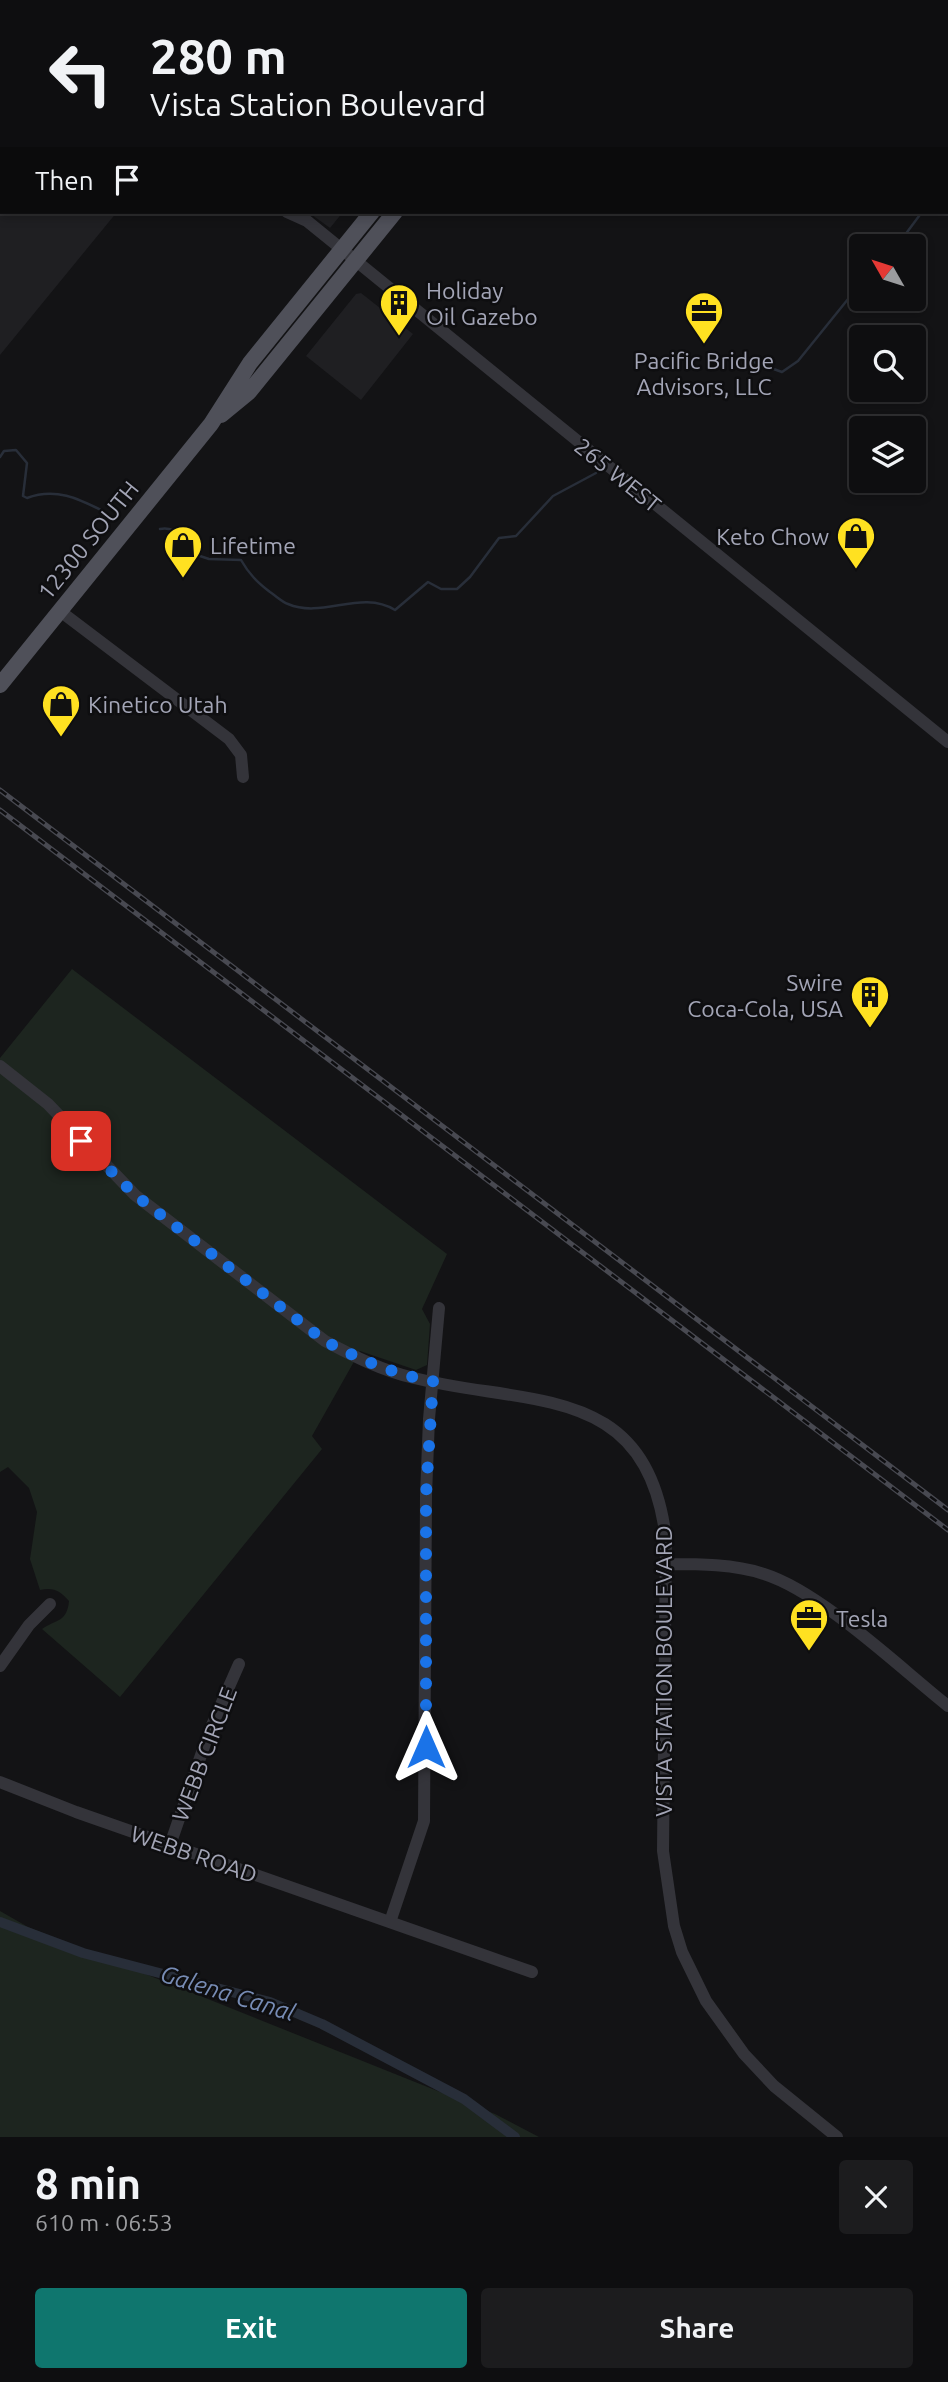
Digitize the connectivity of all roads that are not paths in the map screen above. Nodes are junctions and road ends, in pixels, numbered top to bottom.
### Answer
1 (291, 214) edge
2 (370, 214) edge
3 (394, 214) edge
4 (342, 249) junction
5 (356, 260) junction
6 (211, 424) junction
7 (60, 611) junction
8 (0, 685) edge
9 (948, 742) edge
10 (243, 778) dead end
11 (0, 1066) edge
12 (439, 1308) dead end
13 (433, 1381) junction
14 (668, 1564) junction
15 (50, 1604) dead end
16 (239, 1664) dead end
17 (0, 1666) edge
18 (948, 1706) edge
19 (0, 1782) edge
20 (170, 1845) junction
21 (390, 1922) junction
22 (532, 1972) dead end
23 (837, 2137) edge

1 - 4 street, 265 WEST
2 - 4 main road, 12300 SOUTH
3 - 5 main road, 12300 SOUTH
4 - 5 street, 265 WEST
4 - 6 main road, 12300 SOUTH
5 - 6 main road, 12300 SOUTH
5 - 9 street, 265 WEST
6 - 7 main road, 12300 SOUTH
7 - 8 main road, 12300 SOUTH
7 - 10 street
11 - 13 street, VISTA STATION BOULEVARD
12 - 13 street
13 - 14 street, VISTA STATION BOULEVARD
13 - 21 street
14 - 18 street
14 - 23 street, VISTA STATION BOULEVARD
15 - 17 street
16 - 20 street, WEBB CIRCLE
19 - 20 street, WEBB ROAD
20 - 21 street, WEBB ROAD
21 - 22 street, WEBB ROAD

